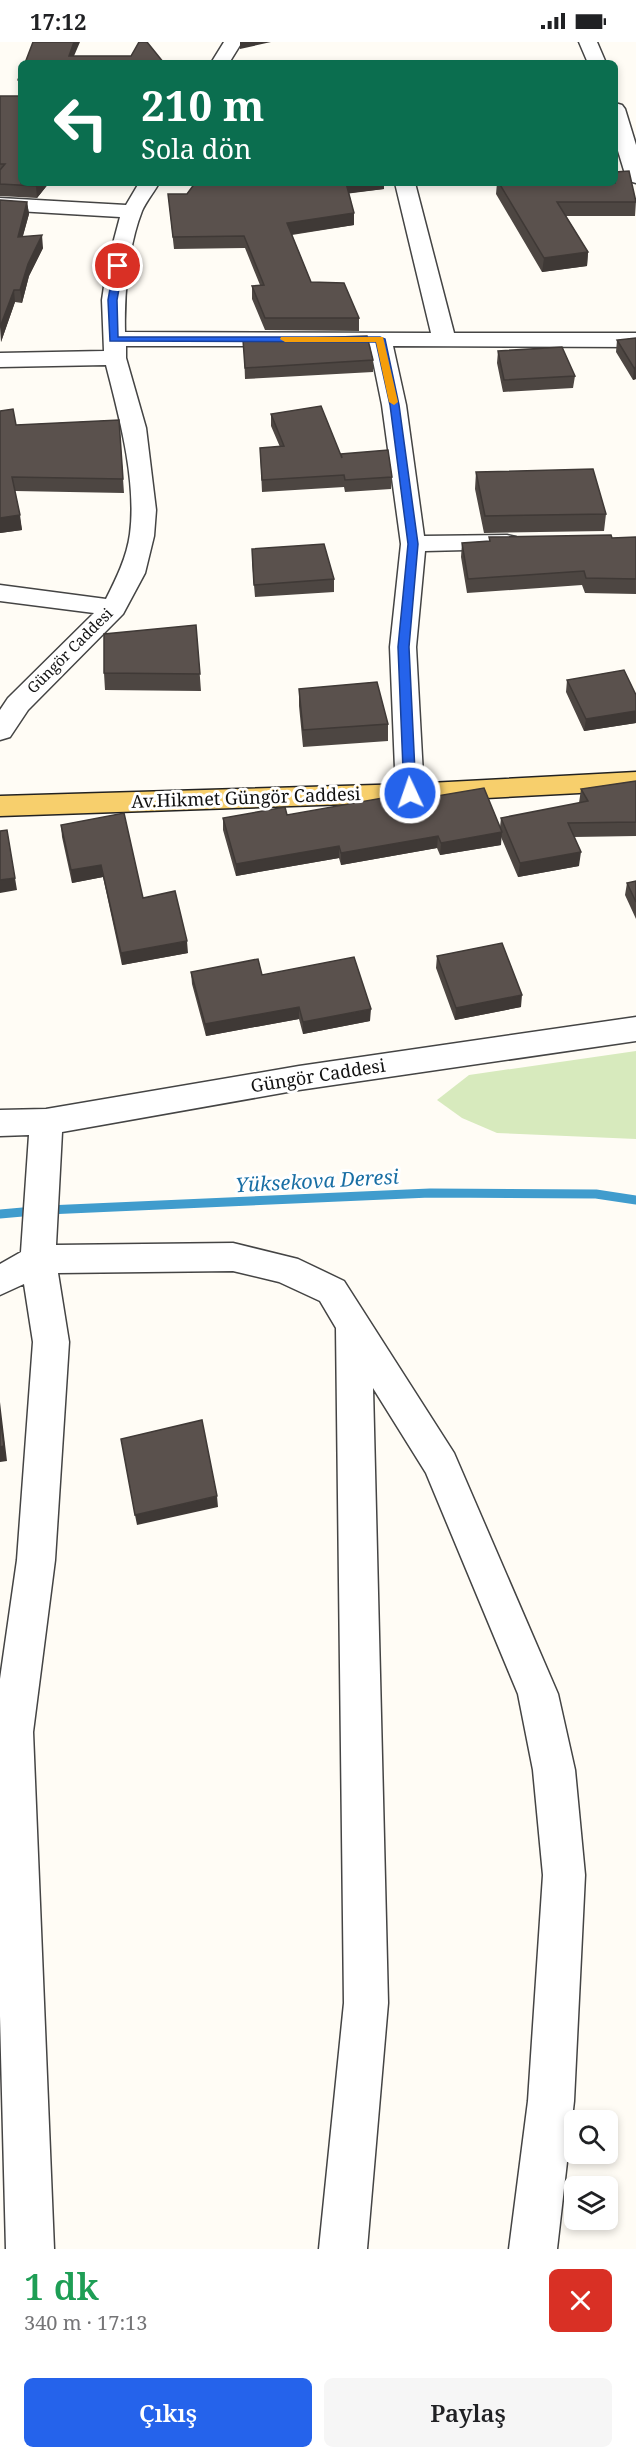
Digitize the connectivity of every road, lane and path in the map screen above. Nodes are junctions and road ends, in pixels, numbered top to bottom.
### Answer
1 (233, 42) edge
2 (588, 42) edge
3 (222, 60) edge
4 (596, 60) edge
5 (618, 122) edge
6 (636, 177) edge
7 (147, 186) edge
8 (406, 186) edge
9 (0, 204) edge
10 (132, 211) junction
11 (380, 339) junction
12 (444, 339) junction
13 (636, 340) edge
14 (114, 349) junction
15 (0, 360) edge
16 (530, 542) edge
17 (413, 544) junction
18 (0, 593) edge
19 (114, 608) junction
20 (0, 731) edge
21 (636, 781) edge
22 (410, 793) junction
23 (0, 806) edge
24 (636, 1029) edge
25 (46, 1122) junction
26 (0, 1123) edge
27 (38, 1259) junction
28 (0, 1281) edge
29 (354, 1325) junction
30 (30, 2249) edge
31 (343, 2249) edge
32 (533, 2249) edge

1 - 3 street
2 - 4 street
5 - 6 street
7 - 10 street, Güngör Caddesi
8 - 12 street
9 - 10 street
10 - 14 street, Güngör Caddesi
11 - 12 street
11 - 14 street
11 - 17 street
12 - 13 street
14 - 15 street
14 - 19 street, Güngör Caddesi
16 - 17 street
17 - 22 street
18 - 19 street
19 - 20 street, Güngör Caddesi
21 - 22 main road, Av.Hikmet Güngör Caddesi
22 - 23 main road, Av.Hikmet Güngör Caddesi
24 - 25 street, Güngör Caddesi
25 - 26 street, Güngör Caddesi
25 - 27 street
27 - 28 street
27 - 29 street
27 - 30 street
29 - 31 street
29 - 32 street

